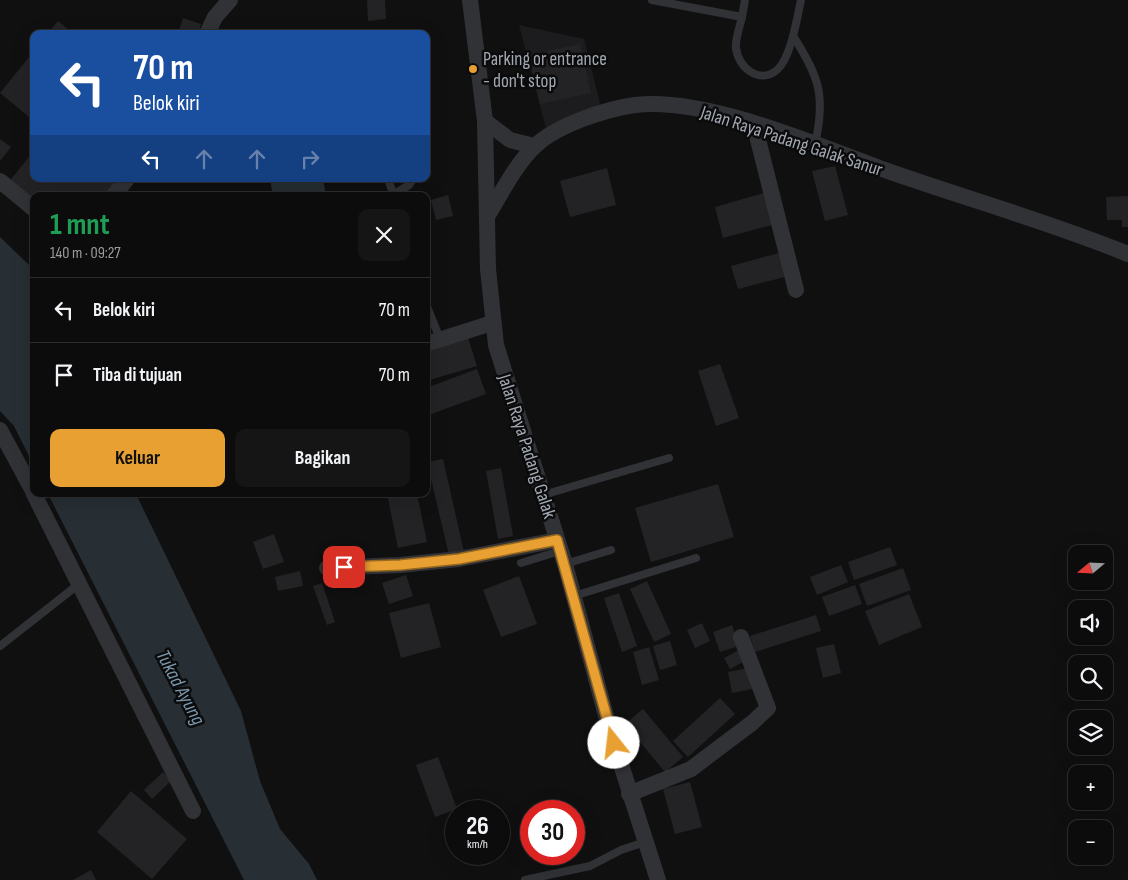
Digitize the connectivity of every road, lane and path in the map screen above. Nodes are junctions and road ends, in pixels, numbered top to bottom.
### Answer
1 (230, 0) edge
2 (470, 0) edge
3 (652, 0) edge
4 (745, 0) edge
5 (801, 0) edge
6 (742, 17) junction
7 (209, 30) edge
8 (793, 36) junction
9 (484, 121) junction
10 (754, 124) junction
11 (815, 144) junction
12 (534, 146) junction
13 (0, 181) edge
14 (125, 182) edge
15 (411, 182) edge
16 (116, 192) edge
17 (399, 192) edge
18 (30, 205) edge
19 (488, 215) junction
20 (1128, 254) edge
21 (796, 290) dead end
22 (492, 323) junction
23 (430, 326) edge
24 (433, 342) edge
25 (0, 430) edge
26 (670, 458) dead end
27 (30, 486) edge
28 (543, 495) junction
29 (36, 497) edge
30 (611, 550) dead end
31 (561, 551) junction
32 (696, 558) dead end
33 (521, 563) dead end
34 (327, 568) dead end
35 (79, 584) junction
36 (574, 596) junction
37 (741, 637) dead end
38 (0, 646) edge
39 (629, 794) junction
40 (193, 811) dead end
41 (645, 842) junction
42 (525, 880) edge
43 (658, 880) edge

1 - 7 street
2 - 9 street, Jalan Raya Padang Galak
3 - 6 lane
4 - 6 lane
5 - 8 lane
6 - 8 lane
8 - 11 lane
9 - 12 street
9 - 19 street, Jalan Raya Padang Galak
10 - 11 street, Jalan Raya Padang Galak Sanur
10 - 12 street, Jalan Raya Padang Galak Sanur
10 - 21 street
11 - 20 street, Jalan Raya Padang Galak Sanur
12 - 19 street, Jalan Raya Padang Galak Sanur
13 - 18 street
14 - 16 street
15 - 17 lane
19 - 22 street, Jalan Raya Padang Galak
22 - 24 street
22 - 28 street, Jalan Raya Padang Galak
23 - 24 lane
25 - 27 street
26 - 28 lane
28 - 31 street, Jalan Raya Padang Galak
29 - 35 street
30 - 31 lane
31 - 33 lane
31 - 34 street
31 - 36 street, Jalan Raya Padang Galak
32 - 36 lane
35 - 38 lane
35 - 40 street
36 - 39 street, Jalan Raya Padang Galak
37 - 39 street
39 - 41 street, Jalan Raya Padang Galak
41 - 42 lane
41 - 43 street, Jalan Raya Padang Galak

